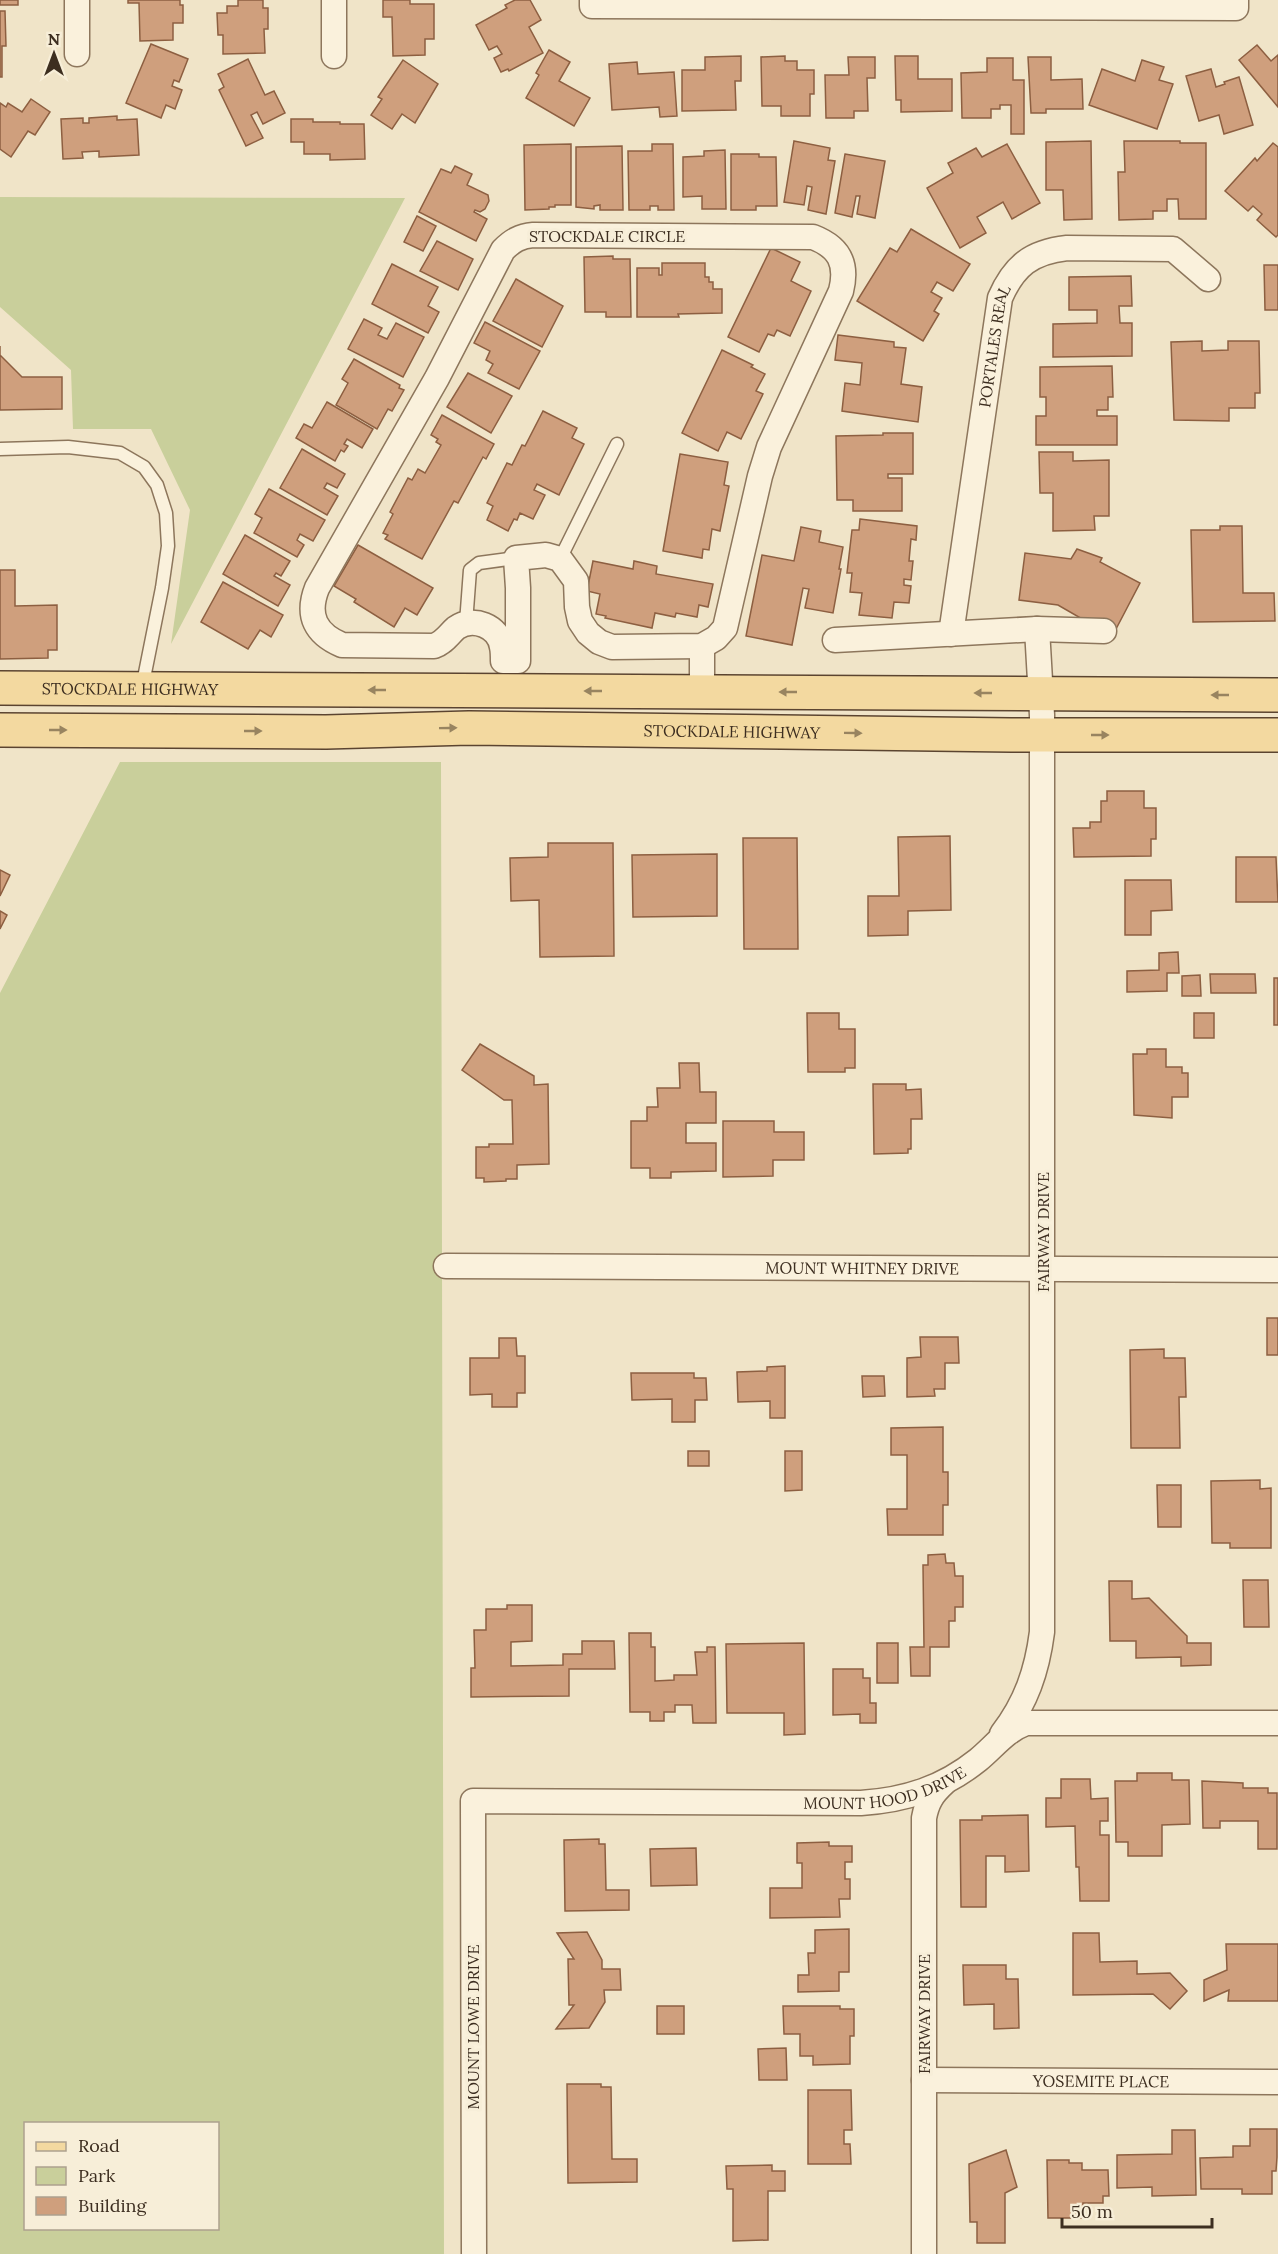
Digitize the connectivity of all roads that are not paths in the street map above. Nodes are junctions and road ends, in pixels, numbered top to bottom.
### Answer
1 (77, 0) edge
2 (334, 0) edge
3 (592, 3) edge
4 (1236, 4) edge
5 (77, 54) dead end
6 (334, 56) dead end
7 (1208, 279) dead end
8 (617, 444) dead end
9 (0, 449) edge
10 (516, 558) junction
11 (560, 559) junction
12 (466, 624) junction
13 (1038, 629) junction
14 (1104, 631) dead end
15 (951, 634) junction
16 (835, 640) dead end
17 (702, 646) junction
18 (510, 676) junction
19 (0, 688) edge
20 (141, 689) junction
21 (262, 690) junction
22 (702, 691) junction
23 (1278, 695) edge
24 (1042, 714) junction
25 (0, 730) edge
26 (187, 731) junction
27 (1278, 735) edge
28 (446, 1266) dead end
29 (1043, 1269) junction
30 (1278, 1270) edge
31 (1278, 1724) edge
32 (999, 1739) junction
33 (946, 1782) junction
34 (473, 1801) joint
35 (924, 2080) junction
36 (1278, 2082) edge
37 (474, 2254) edge
38 (924, 2254) edge

1 - 5 street
2 - 6 street
3 - 4 street
7 - 15 street, PORTALES REAL
8 - 11 lane
9 - 20 lane
10 - 11 street
10 - 12 lane
10 - 18 street
11 - 17 street
12 - 17 street, STOCKDALE CIRCLE
12 - 18 street
13 - 14 street
13 - 15 street
13 - 24 street, FAIRWAY DRIVE
15 - 16 street
17 - 22 street
18 -> 21 main road, STOCKDALE HIGHWAY
22 -> 18 main road, STOCKDALE HIGHWAY
19 - 20 main road, STOCKDALE HIGHWAY
20 - 21 main road, STOCKDALE HIGHWAY
21 - 26 main road, STOCKDALE HIGHWAY
24 -> 22 main road, STOCKDALE HIGHWAY
23 -> 24 main road, STOCKDALE HIGHWAY
26 -> 24 main road, STOCKDALE HIGHWAY
24 -> 27 main road, STOCKDALE HIGHWAY
24 - 29 street, FAIRWAY DRIVE
25 -> 26 main road, STOCKDALE HIGHWAY
28 - 29 street, MOUNT WHITNEY DRIVE
29 - 30 street, MOUNT WHITNEY DRIVE
29 - 32 street, FAIRWAY DRIVE
31 - 32 street, MOUNT HOOD DRIVE
32 - 33 street, MOUNT HOOD DRIVE
33 - 34 street, MOUNT HOOD DRIVE
33 - 35 street, FAIRWAY DRIVE
34 - 37 street, MOUNT LOWE DRIVE
35 - 36 street, YOSEMITE PLACE
35 - 38 street, FAIRWAY DRIVE

